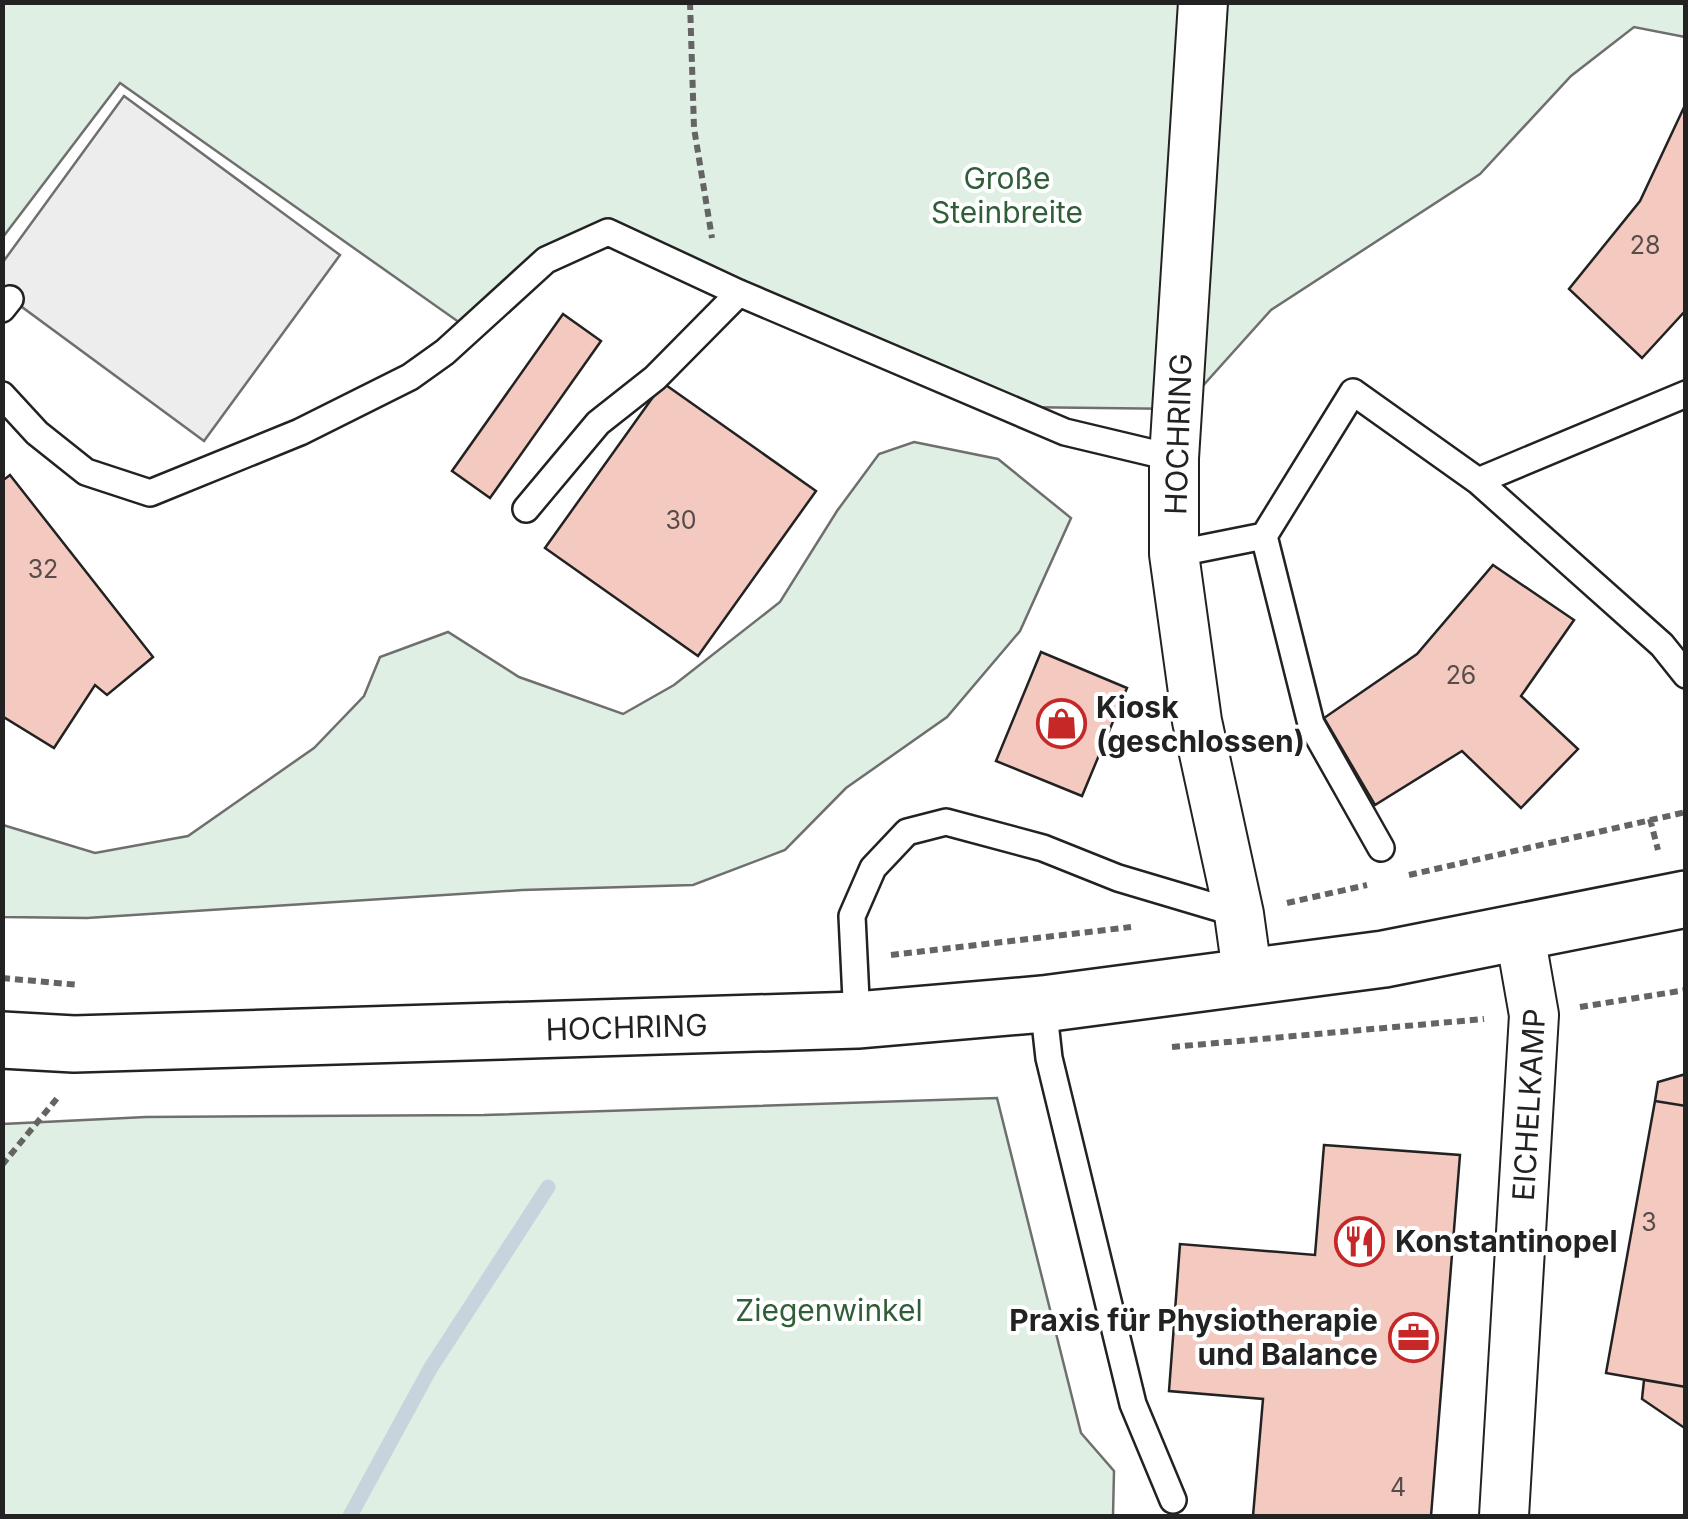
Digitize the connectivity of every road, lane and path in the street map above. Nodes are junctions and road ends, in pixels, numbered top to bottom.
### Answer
1 (690, 2) edge
2 (1203, 2) edge
3 (729, 288) junction
4 (1686, 394) edge
5 (2, 395) edge
6 (1174, 458) junction
7 (1478, 480) junction
8 (526, 508) dead end
9 (1264, 536) junction
10 (1174, 554) junction
11 (1686, 674) edge
12 (1381, 848) dead end
13 (1686, 900) edge
14 (1239, 914) junction
15 (1520, 934) junction
16 (1248, 978) junction
17 (1043, 1004) junction
18 (857, 1020) junction
19 (2, 1040) edge
20 (62, 1093) dead end
21 (2, 1165) edge
22 (1173, 1500) dead end
23 (1505, 1516) edge

1 - 3 path
2 - 6 street, HOCHRING
3 - 5 lane
3 - 6 lane
3 - 8 lane
4 - 7 lane
6 - 10 street, HOCHRING
7 - 9 lane
7 - 11 lane
9 - 10 lane
9 - 12 lane
10 - 14 street, HOCHRING
13 - 15 street, HOCHRING
14 - 16 street, HOCHRING
14 - 18 lane
15 - 16 street, HOCHRING
15 - 23 street, EICHELKAMP
16 - 17 street, HOCHRING
17 - 18 street, HOCHRING
17 - 22 lane
18 - 19 street, HOCHRING
20 - 21 path

